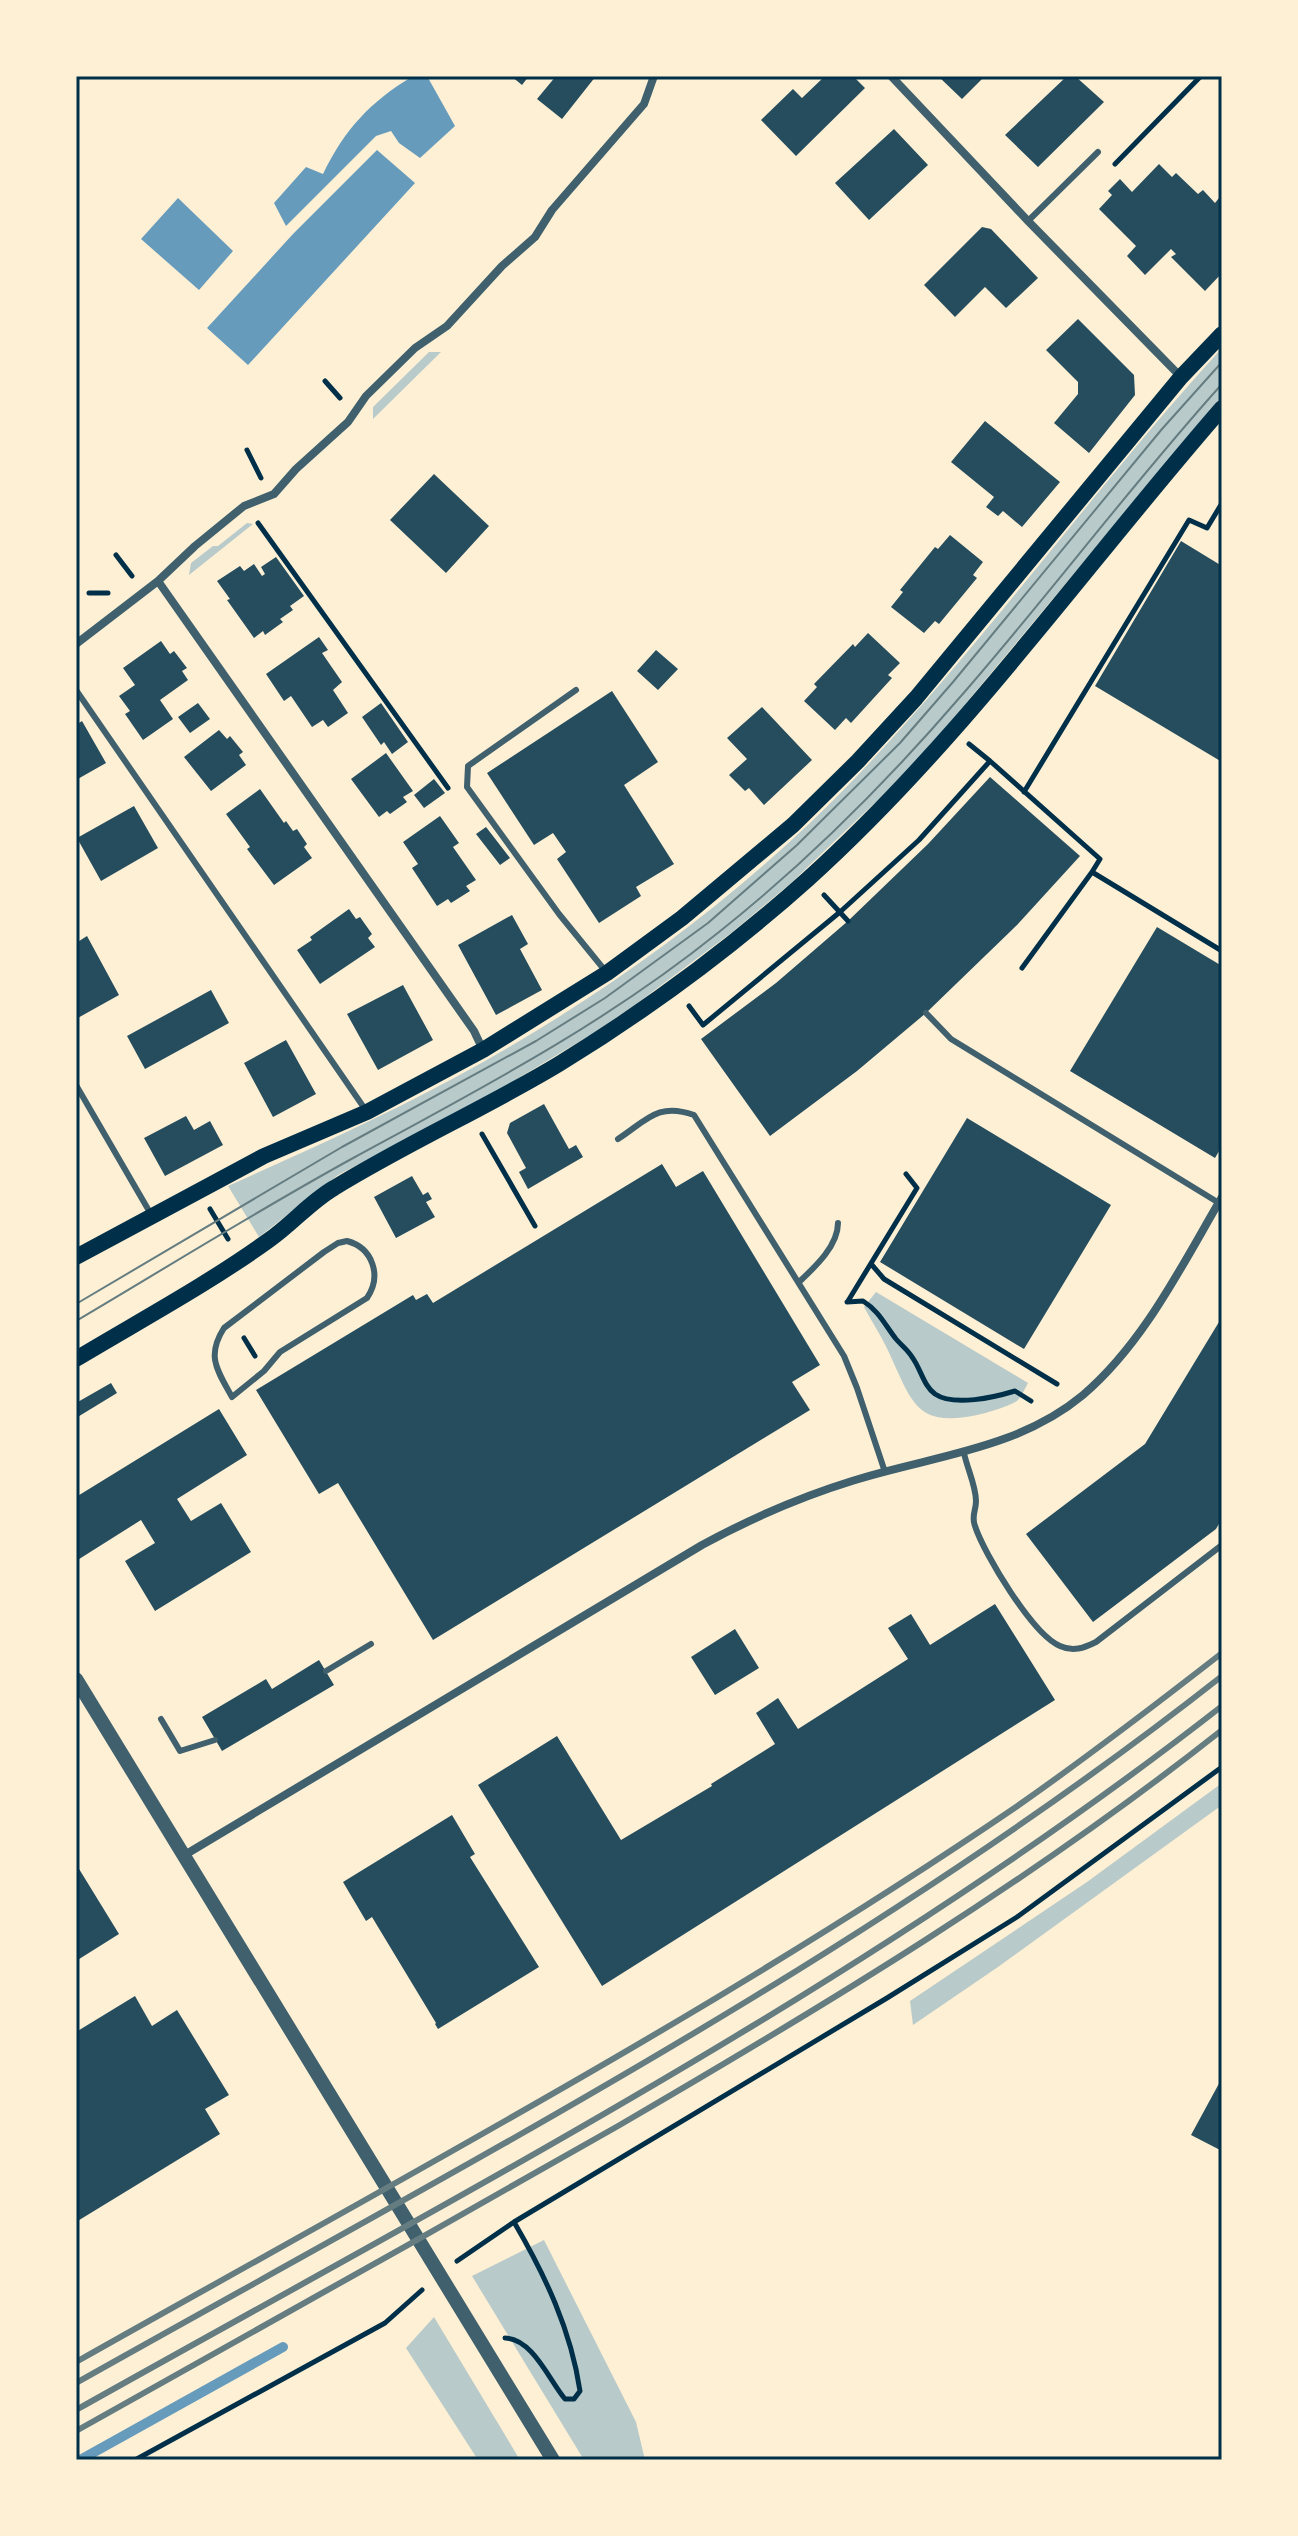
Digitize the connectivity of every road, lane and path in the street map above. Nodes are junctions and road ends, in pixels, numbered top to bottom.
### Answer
1 (654, 76) edge
2 (891, 76) edge
3 (1201, 76) edge
4 (1098, 152) dead end
5 (1115, 164) dead end
6 (1028, 221) junction
7 (1222, 334) edge
8 (1181, 377) junction
9 (1222, 408) edge
10 (247, 450) dead end
11 (274, 494) junction
12 (1222, 503) edge
13 (244, 506) junction
14 (158, 581) junction
15 (76, 644) edge
16 (76, 690) edge
17 (576, 690) dead end
18 (969, 744) dead end
19 (990, 761) junction
20 (467, 787) junction
21 (1024, 792) junction
22 (1092, 872) junction
23 (822, 893) dead end
24 (840, 912) junction
25 (848, 921) dead end
26 (1222, 951) edge
27 (1022, 968) dead end
28 (607, 973) junction
29 (686, 1002) dead end
30 (926, 1013) dead end
31 (483, 1050) junction
32 (76, 1085) edge
33 (367, 1112) junction
34 (480, 1129) dead end
35 (618, 1139) dead end
36 (906, 1174) dead end
37 (199, 1190) junction
38 (1220, 1200) edge
39 (152, 1216) junction
40 (838, 1223) dead end
41 (535, 1226) dead end
42 (76, 1257) edge
43 (240, 1260) junction
44 (872, 1265) junction
45 (799, 1282) junction
46 (350, 1310) joint
47 (76, 1359) edge
48 (1057, 1384) dead end
49 (1031, 1401) dead end
50 (964, 1453) junction
51 (885, 1472) junction
52 (1222, 1545) edge
53 (371, 1644) dead end
54 (326, 1671) dead end
55 (76, 1679) edge
56 (161, 1719) dead end
57 (215, 1740) dead end
58 (1222, 1767) edge
59 (183, 1856) junction
60 (514, 2222) junction
61 (445, 2271) dead end
62 (423, 2290) dead end
63 (483, 2345) junction
64 (135, 2460) edge
65 (553, 2460) edge

1 - 11 street
2 - 6 street
3 - 5 path
4 - 6 lane
6 - 8 street
7 - 8 main road
8 - 28 main road
9 - 43 main road
10 - 11 path
11 - 13 street
12 - 21 path
13 - 14 street
13 - 20 path
14 - 15 street
14 - 31 street
16 - 33 lane
17 - 20 lane
18 - 19 path
19 - 21 path
19 - 24 path
20 - 28 lane
21 - 22 path
22 - 26 path
22 - 27 path
23 - 24 path
24 - 25 path
24 - 29 path
28 - 31 main road
30 - 38 lane
31 - 33 main road
32 - 39 lane
33 - 37 main road
34 - 41 path
35 - 45 lane
36 - 44 path
37 - 39 main road
37 - 43 path
38 - 50 street
39 - 42 main road
40 - 45 lane
43 - 47 main road
44 - 48 path
44 - 49 path
45 - 51 lane
46 - 46 lane
50 - 51 street
50 - 52 lane
51 - 59 street
53 - 54 lane
55 - 59 street
56 - 57 lane
58 - 60 path
59 - 63 street
60 - 61 path
60 - 63 path
62 - 64 path
63 - 65 street

